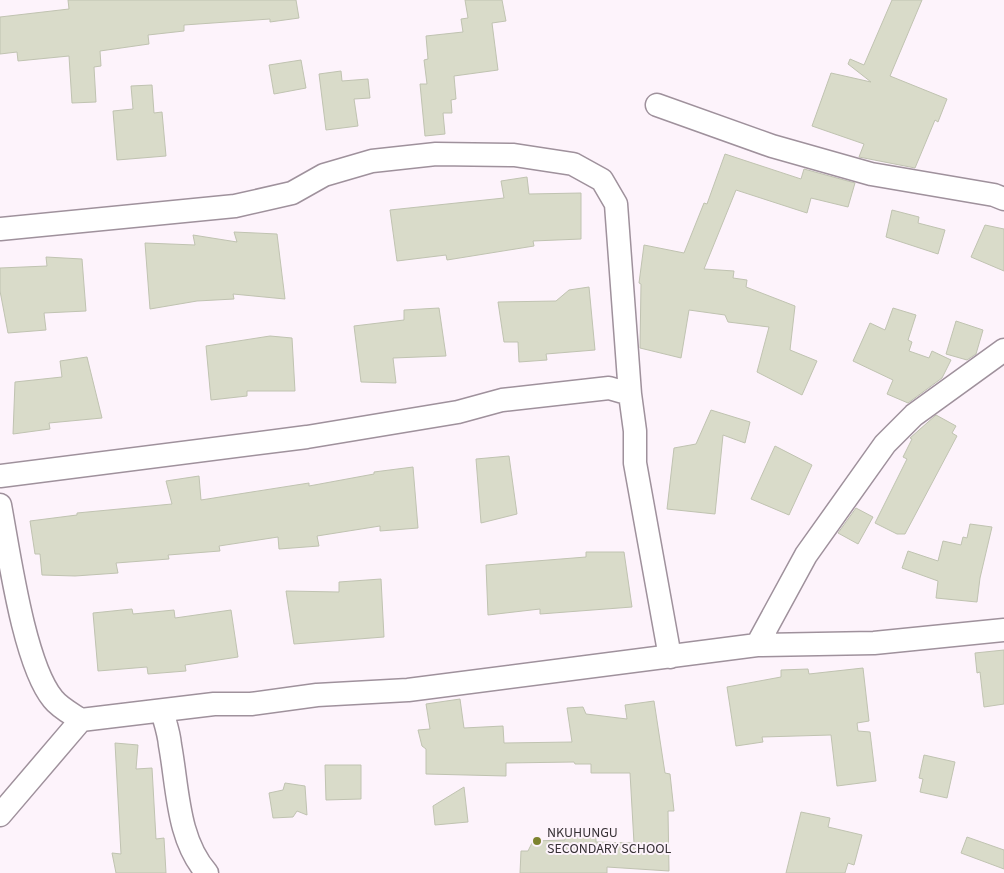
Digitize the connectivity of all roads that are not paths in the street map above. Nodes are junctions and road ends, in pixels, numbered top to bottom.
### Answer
1 (658, 105) dead end
2 (1004, 199) edge
3 (0, 229) edge
4 (1004, 350) edge
5 (630, 394) junction
6 (0, 476) edge
7 (0, 505) edge
8 (1004, 630) edge
9 (757, 645) junction
10 (670, 656) junction
11 (162, 711) junction
12 (81, 720) junction
13 (0, 815) edge
14 (207, 873) edge

1 - 2 street
3 - 5 street
4 - 9 street
5 - 6 street
5 - 10 street
7 - 12 street
8 - 9 street
9 - 10 street
10 - 11 street
11 - 12 street
11 - 14 street
12 - 13 street

